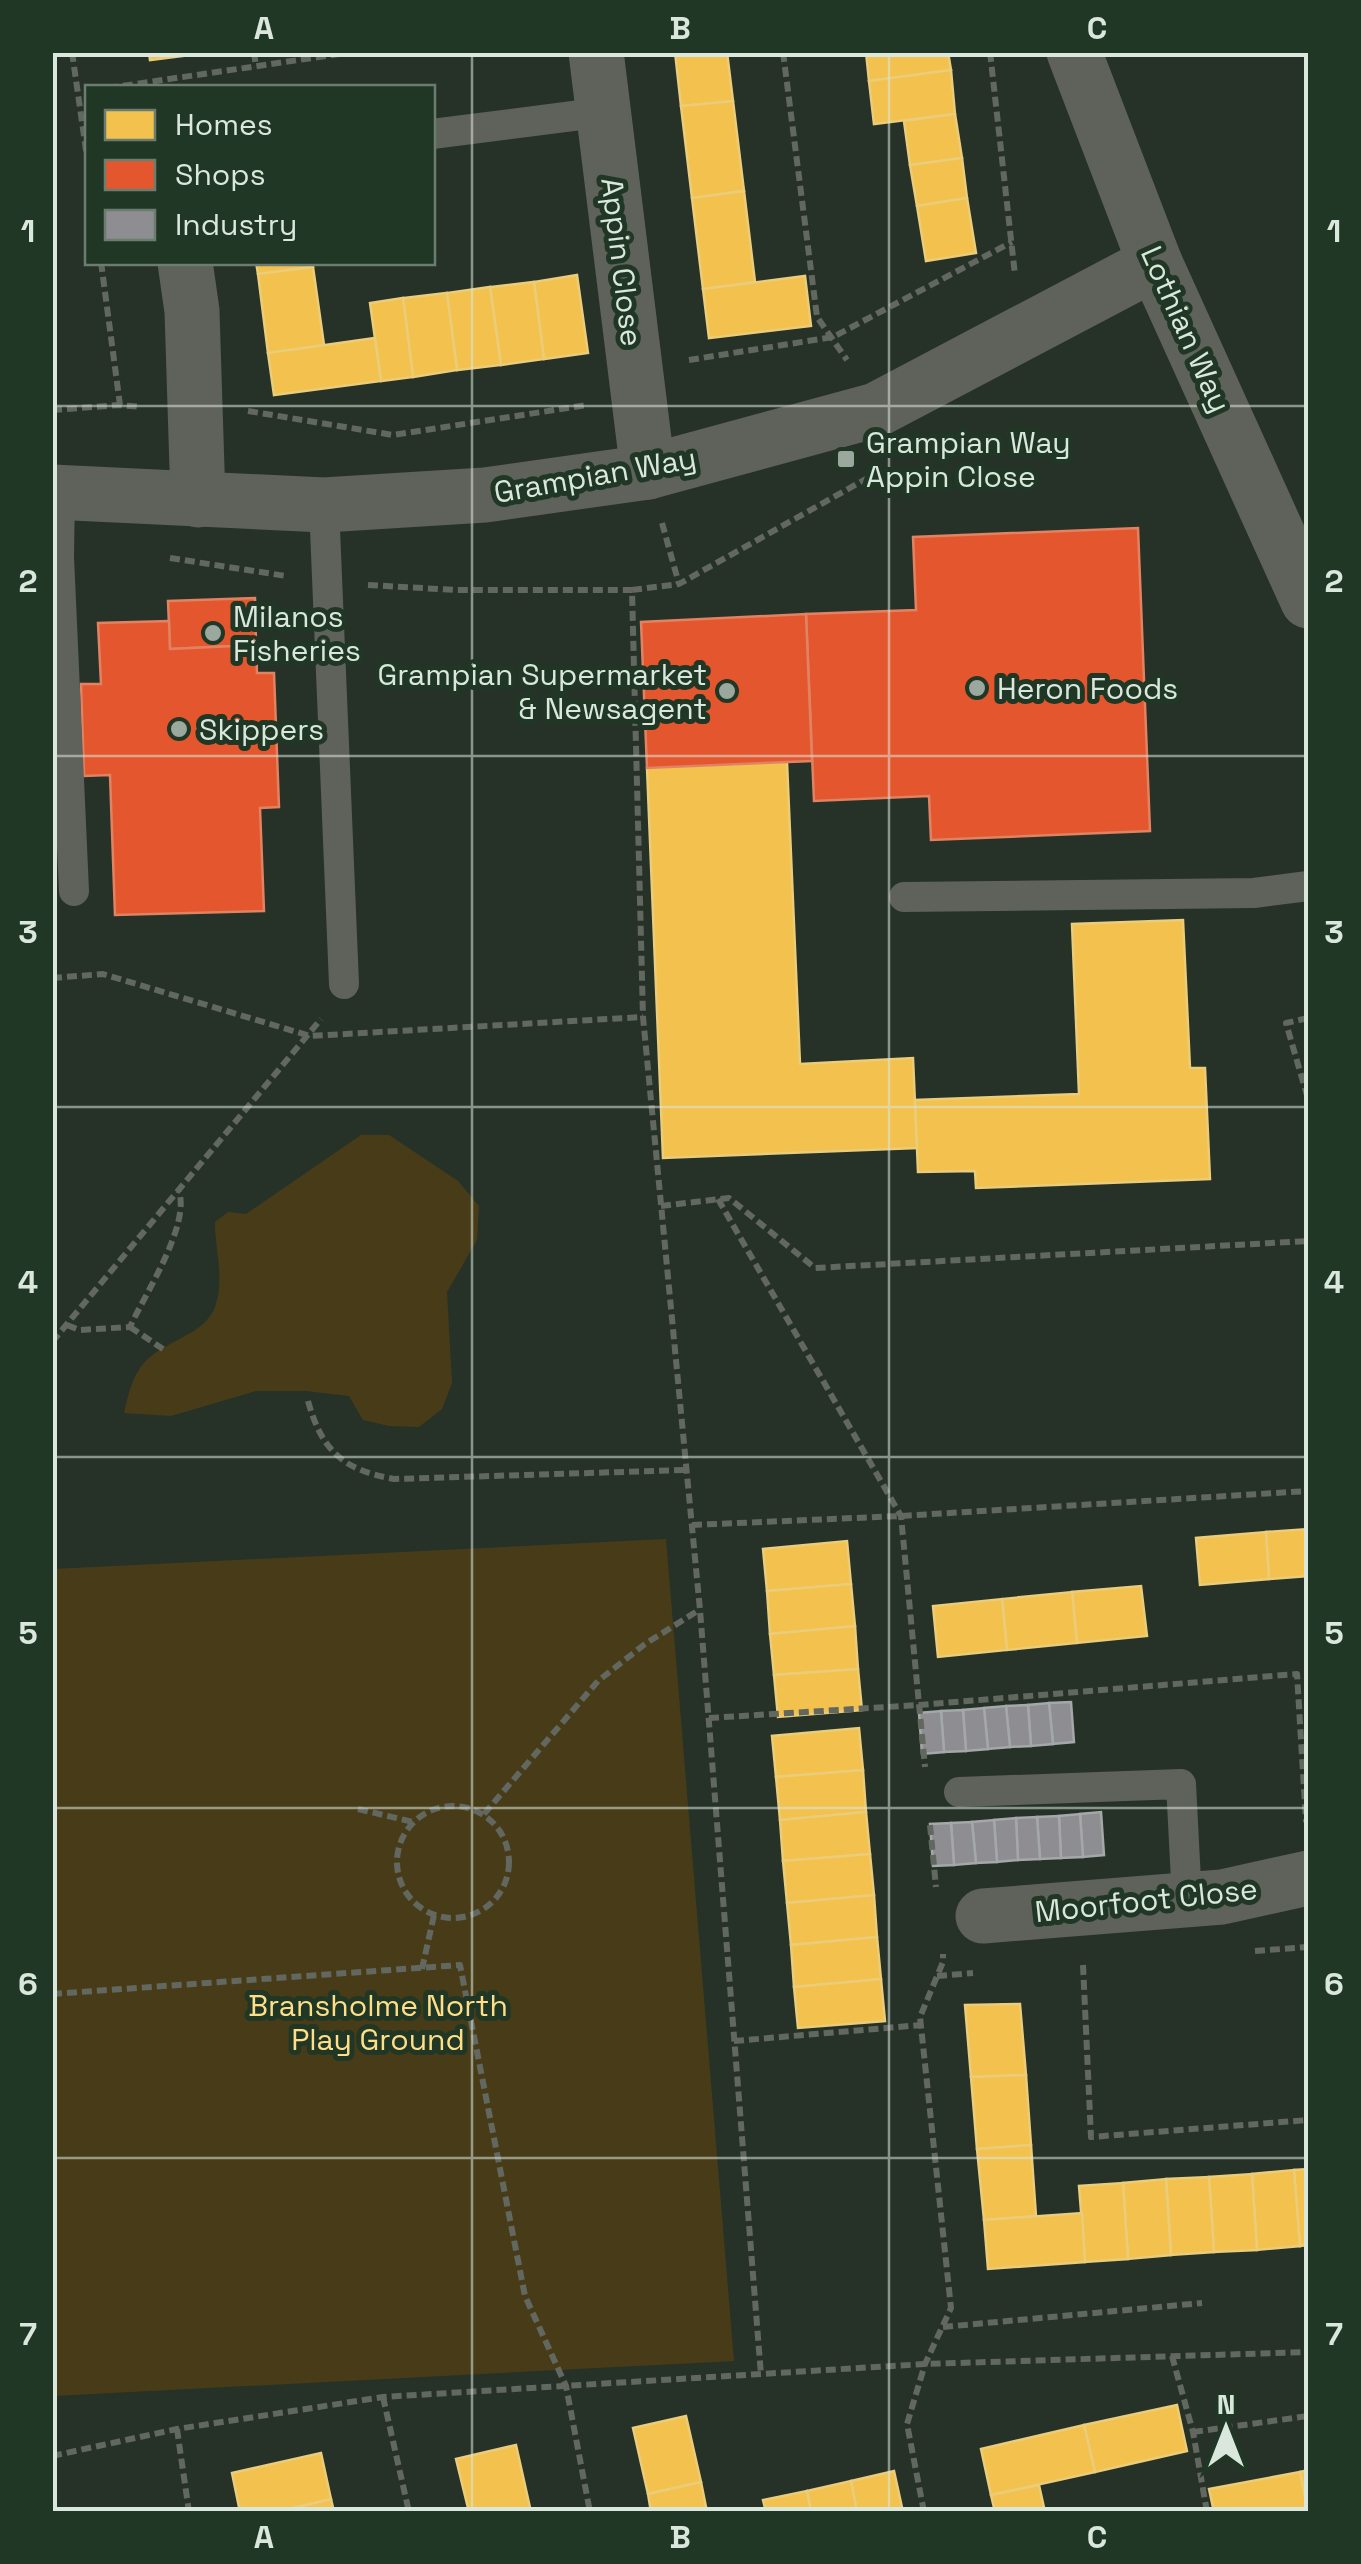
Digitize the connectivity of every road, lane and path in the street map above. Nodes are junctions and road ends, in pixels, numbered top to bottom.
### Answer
1 (72, 52) edge
2 (254, 52) edge
3 (353, 52) edge
4 (596, 52) edge
5 (783, 52) edge
6 (990, 52) edge
7 (1074, 52) edge
8 (256, 67) junction
9 (159, 84) edge
10 (85, 91) edge
11 (78, 92) junction
12 (604, 112) junction
13 (435, 134) edge
14 (85, 142) edge
15 (1012, 242) junction
16 (1155, 263) junction
17 (101, 265) edge
18 (185, 265) edge
19 (1034, 327) junction
20 (833, 337) junction
21 (637, 382) junction
22 (120, 405) junction
23 (52, 410) edge
24 (197, 410) junction
25 (876, 410) junction
26 (648, 472) junction
27 (56, 491) edge
28 (198, 500) junction
29 (324, 505) junction
30 (151, 555) dead end
31 (328, 582) junction
32 (632, 590) junction
33 (1308, 601) edge
34 (1308, 886) edge
35 (74, 891) dead end
36 (904, 897) dead end
37 (344, 984) joint
38 (1308, 1018) edge
39 (1308, 1100) edge
40 (179, 1191) junction
41 (718, 1199) junction
42 (661, 1206) junction
43 (1308, 1241) edge
44 (67, 1324) junction
45 (130, 1327) junction
46 (52, 1342) edge
47 (164, 1348) dead end
48 (308, 1401) dead end
49 (686, 1470) junction
50 (1308, 1491) edge
51 (901, 1516) junction
52 (692, 1525) junction
53 (700, 1610) junction
54 (919, 1706) junction
55 (709, 1718) junction
56 (926, 1772) dead end
57 (959, 1792) dead end
58 (929, 1808) dead end
59 (358, 1809) dead end
60 (484, 1814) junction
61 (414, 1822) junction
62 (1307, 1839) edge
63 (1308, 1878) edge
64 (1188, 1900) junction
65 (434, 1915) junction
66 (954, 1921) junction
67 (1083, 1964) dead end
68 (422, 1969) junction
69 (52, 1994) edge
70 (920, 2024) junction
71 (734, 2041) junction
72 (1308, 2120) edge
73 (1202, 2303) dead end
74 (942, 2327) junction
75 (1308, 2352) edge
76 (1172, 2356) junction
77 (926, 2364) junction
78 (761, 2375) junction
79 (566, 2386) junction
80 (384, 2397) junction
81 (1308, 2416) edge
82 (177, 2429) junction
83 (1194, 2432) junction
84 (52, 2456) edge
85 (189, 2512) edge
86 (409, 2512) edge
87 (590, 2512) edge
88 (924, 2512) edge
89 (1207, 2512) edge

1 - 11 path
2 - 8 path
3 - 8 path
4 - 12 street, Appin Close
5 - 20 path
6 - 15 path
7 - 16 street, Lothian Way
8 - 9 path
10 - 11 path
11 - 14 path
12 - 13 lane
12 - 21 street, Appin Close
15 - 19 path
15 - 20 path
16 - 19 street, Grampian Way
16 - 33 street, Lothian Way
17 - 22 path
18 - 24 street
19 - 25 street, Grampian Way
20 - 21 path
20 - 25 path
21 - 24 path
21 - 26 street, Appin Close
22 - 23 path
22 - 24 path
24 - 28 street
25 - 26 street, Grampian Way
25 - 32 path
26 - 29 street, Grampian Way
27 - 28 street, Grampian Way
27 - 35 lane
28 - 29 street, Grampian Way
29 - 31 lane
30 - 31 path
31 - 32 path
31 - 37 lane
32 - 42 path
34 - 36 lane
37 - 40 path
38 - 39 path
40 - 44 path
40 - 45 path
41 - 42 path
41 - 43 path
41 - 51 path
42 - 49 path
44 - 45 path
44 - 46 path
45 - 47 path
48 - 49 path
49 - 52 path
50 - 51 path
51 - 52 path
51 - 54 path
52 - 53 path
53 - 55 path
53 - 60 path
54 - 55 path
54 - 56 path
54 - 62 path
55 - 71 path
57 - 64 lane
58 - 66 path
59 - 61 path
60 - 61 path
60 - 65 path
61 - 65 path
63 - 64 street, Moorfoot Close
64 - 66 street, Moorfoot Close
65 - 68 path
66 - 70 path
67 - 72 path
68 - 69 path
68 - 79 path
70 - 71 path
70 - 74 path
71 - 78 path
73 - 74 path
74 - 77 path
75 - 76 path
76 - 77 path
76 - 83 path
77 - 78 path
77 - 88 path
78 - 79 path
79 - 80 path
79 - 87 path
80 - 82 path
80 - 86 path
81 - 83 path
82 - 84 path
82 - 85 path
83 - 89 path

